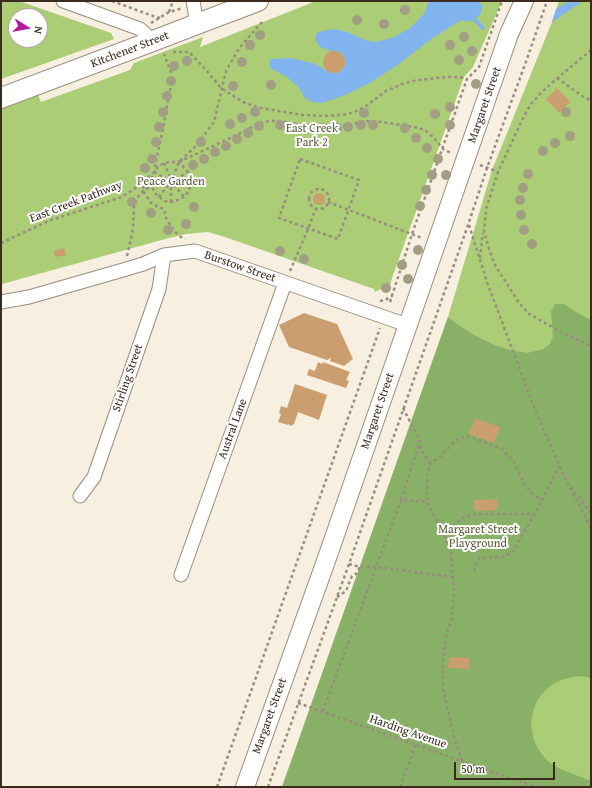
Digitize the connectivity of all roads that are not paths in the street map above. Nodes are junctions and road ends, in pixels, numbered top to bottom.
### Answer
1 (62, 1) edge
2 (193, 1) edge
3 (258, 1) edge
4 (511, 1) edge
5 (524, 1) edge
6 (197, 24) junction
7 (509, 34) junction
8 (161, 49) junction
9 (1, 98) edge
10 (164, 255) junction
11 (285, 283) junction
12 (1, 302) edge
13 (407, 325) junction
14 (80, 496) dead end
15 (181, 575) dead end
16 (245, 787) edge

1 - 8 street
2 - 6 street
3 - 6 main road, Kitchener Street
4 - 7 street, Margaret Street
5 - 7 street, Margaret Street
6 - 8 main road, Kitchener Street
7 - 13 street, Margaret Street
8 - 9 main road, Kitchener Street
10 - 11 street, Burstow Street
10 - 12 street, Burstow Street
10 - 14 street, Stirling Street
11 - 13 street, Burstow Street
11 - 15 street, Austral Lane
13 - 16 street, Margaret Street

